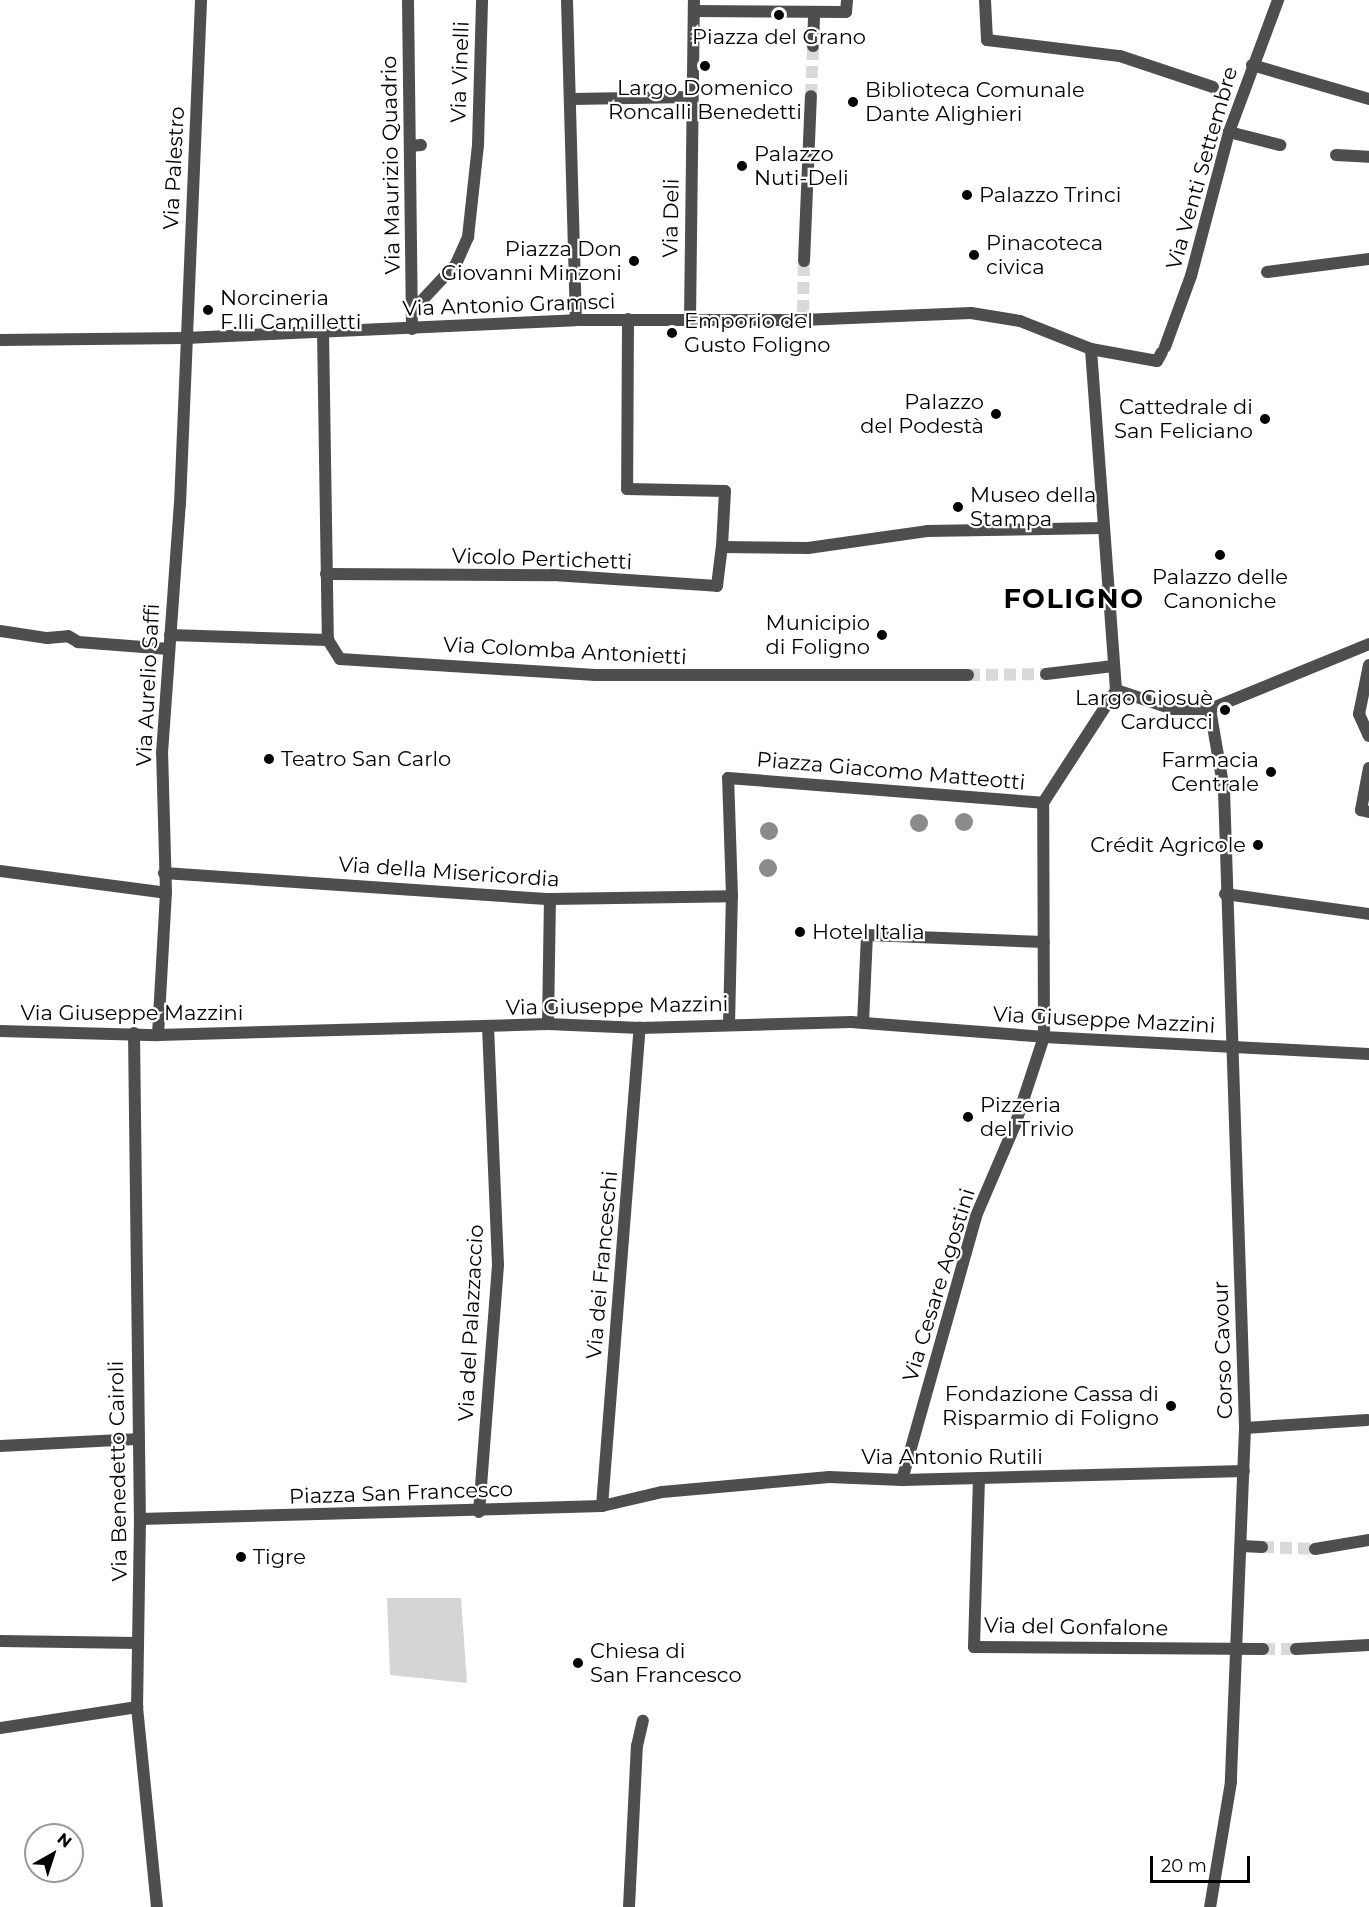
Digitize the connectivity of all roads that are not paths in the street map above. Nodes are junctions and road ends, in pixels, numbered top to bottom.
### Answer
1 (201, 0) edge
2 (408, 0) edge
3 (482, 0) edge
4 (567, 0) edge
5 (847, 0) edge
6 (986, 0) edge
7 (1278, 0) edge
8 (694, 5) edge
9 (814, 13) junction
10 (813, 46) tunnel mouth
11 (1252, 65) junction
12 (1213, 87) dead end
13 (811, 96) tunnel mouth
14 (692, 97) junction
15 (571, 99) junction
16 (1369, 99) edge
17 (1229, 132) junction
18 (1281, 145) dead end
19 (1336, 155) dead end
20 (1369, 157) edge
21 (1369, 259) edge
22 (804, 261) tunnel mouth
23 (1267, 272) dead end
24 (413, 310) junction
25 (628, 319) junction
26 (576, 320) junction
27 (690, 320) junction
28 (412, 329) junction
29 (323, 330) junction
30 (185, 338) junction
31 (0, 340) edge
32 (1091, 349) junction
33 (1161, 353) joint
34 (1104, 528) junction
35 (722, 547) junction
36 (326, 574) junction
37 (0, 631) edge
38 (170, 635) junction
39 (328, 640) junction
40 (1369, 644) edge
41 (169, 649) junction
42 (1369, 665) edge
43 (1114, 666) junction
44 (1052, 674) tunnel mouth
45 (968, 675) tunnel mouth
46 (1116, 690) junction
47 (1210, 709) junction
48 (1369, 736) edge
49 (1369, 768) edge
50 (1043, 803) junction
51 (1369, 812) edge
52 (0, 871) edge
53 (164, 873) junction
54 (166, 893) junction
55 (1225, 894) junction
56 (732, 896) junction
57 (550, 899) junction
58 (1369, 914) edge
59 (1044, 942) junction
60 (863, 1023) junction
61 (548, 1024) junction
62 (729, 1025) junction
63 (488, 1027) junction
64 (640, 1028) junction
65 (0, 1031) edge
66 (134, 1033) junction
67 (158, 1035) junction
68 (1044, 1037) junction
69 (1234, 1047) junction
70 (1369, 1054) edge
71 (1367, 1420) dead end
72 (1245, 1428) junction
73 (136, 1439) junction
74 (0, 1446) edge
75 (1244, 1471) junction
76 (978, 1478) junction
77 (902, 1480) junction
78 (662, 1492) joint
79 (602, 1506) junction
80 (479, 1512) junction
81 (140, 1519) junction
82 (1369, 1540) edge
83 (1241, 1546) junction
84 (1262, 1547) tunnel mouth
85 (1315, 1549) tunnel mouth
86 (0, 1641) edge
87 (138, 1643) junction
88 (1369, 1645) edge
89 (1236, 1648) junction
90 (1263, 1648) tunnel mouth
91 (1296, 1649) tunnel mouth
92 (137, 1707) junction
93 (643, 1721) dead end
94 (0, 1728) edge
95 (157, 1907) edge
96 (629, 1907) edge
97 (1210, 1907) edge

1 - 30 street, Via Palestro
2 - 24 street, Via Maurizio Quadrio
3 - 24 street, Via Vinelli
4 - 15 street
5 - 9 street
6 - 12 street
7 - 11 street, Via Venti Settembre
8 - 9 street
8 - 14 street
9 - 10 street
11 - 16 street
11 - 17 street, Via Venti Settembre
13 - 22 street
14 - 15 street
14 - 27 street, Via Deli
15 - 26 street
17 - 18 street
17 - 33 street, Via Venti Settembre
19 - 20 street
21 - 23 street
24 - 28 street, Via Maurizio Quadrio
25 - 26 street, Via Antonio Gramsci
25 - 27 street, Via Antonio Gramsci
25 - 35 street
26 - 28 street, Via Antonio Gramsci
27 - 32 street, Via Antonio Gramsci
28 - 29 street, Via Antonio Gramsci
29 - 30 street, Via Antonio Gramsci
29 - 36 street
30 - 31 street, Via Antonio Gramsci
30 - 38 street, Via Aurelio Saffi
32 - 33 street, Via Antonio Gramsci
32 - 34 street
34 - 35 street
34 - 43 street
35 - 36 street, Vicolo Pertichetti
36 - 39 street
37 - 41 street
38 - 39 street
38 - 41 street, Via Aurelio Saffi
39 - 45 street, Via Colomba Antonietti
40 - 47 street
41 - 53 street, Via Aurelio Saffi
42 - 48 street
43 - 44 street
43 - 46 street
46 - 47 street
46 - 50 street
47 - 55 street, Corso Cavour
49 - 51 street
50 - 56 street, Piazza Giacomo Matteotti
50 - 59 street, Piazza Giacomo Matteotti
52 - 54 street
53 - 54 street, Via Aurelio Saffi
53 - 57 street, Via della Misericordia
54 - 67 street, Via Aurelio Saffi
55 - 58 street
55 - 69 street, Corso Cavour
56 - 57 street, Via della Misericordia
56 - 62 street
57 - 61 street
59 - 60 street
59 - 68 street, Piazza Giacomo Matteotti
60 - 62 street, Via Giuseppe Mazzini
60 - 68 street, Via Giuseppe Mazzini
61 - 63 street, Via Giuseppe Mazzini
61 - 64 street, Via Giuseppe Mazzini
62 - 64 street, Via Giuseppe Mazzini
63 - 67 street, Via Giuseppe Mazzini
63 - 80 street, Via del Palazzaccio
64 - 79 street, Via dei Franceschi
65 - 66 street, Via Giuseppe Mazzini
66 - 67 street, Via Giuseppe Mazzini
66 - 73 street, Via Benedetto Cairoli
68 - 69 street, Via Giuseppe Mazzini
68 - 77 street, Via Cesare Agostini
69 - 70 street, Via Giuseppe Mazzini
69 - 72 street, Corso Cavour
71 - 72 street
72 - 75 street, Corso Cavour
73 - 74 street
73 - 81 street, Via Benedetto Cairoli
75 - 76 street, Via Antonio Rutili
75 - 83 street, Corso Cavour
76 - 77 street, Via Antonio Rutili
76 - 89 street, Via del Gonfalone
77 - 78 street, Via Antonio Rutili
78 - 79 street, Piazza San Francesco
79 - 80 street, Piazza San Francesco
80 - 81 street, Piazza San Francesco
81 - 87 street, Via Benedetto Cairoli
82 - 85 street
83 - 84 street
83 - 89 street, Corso Cavour
86 - 87 street
87 - 92 street, Via Benedetto Cairoli
88 - 91 street
89 - 90 street
89 - 97 street, Corso Cavour
92 - 94 street
92 - 95 street, Via Benedetto Cairoli
93 - 96 street

